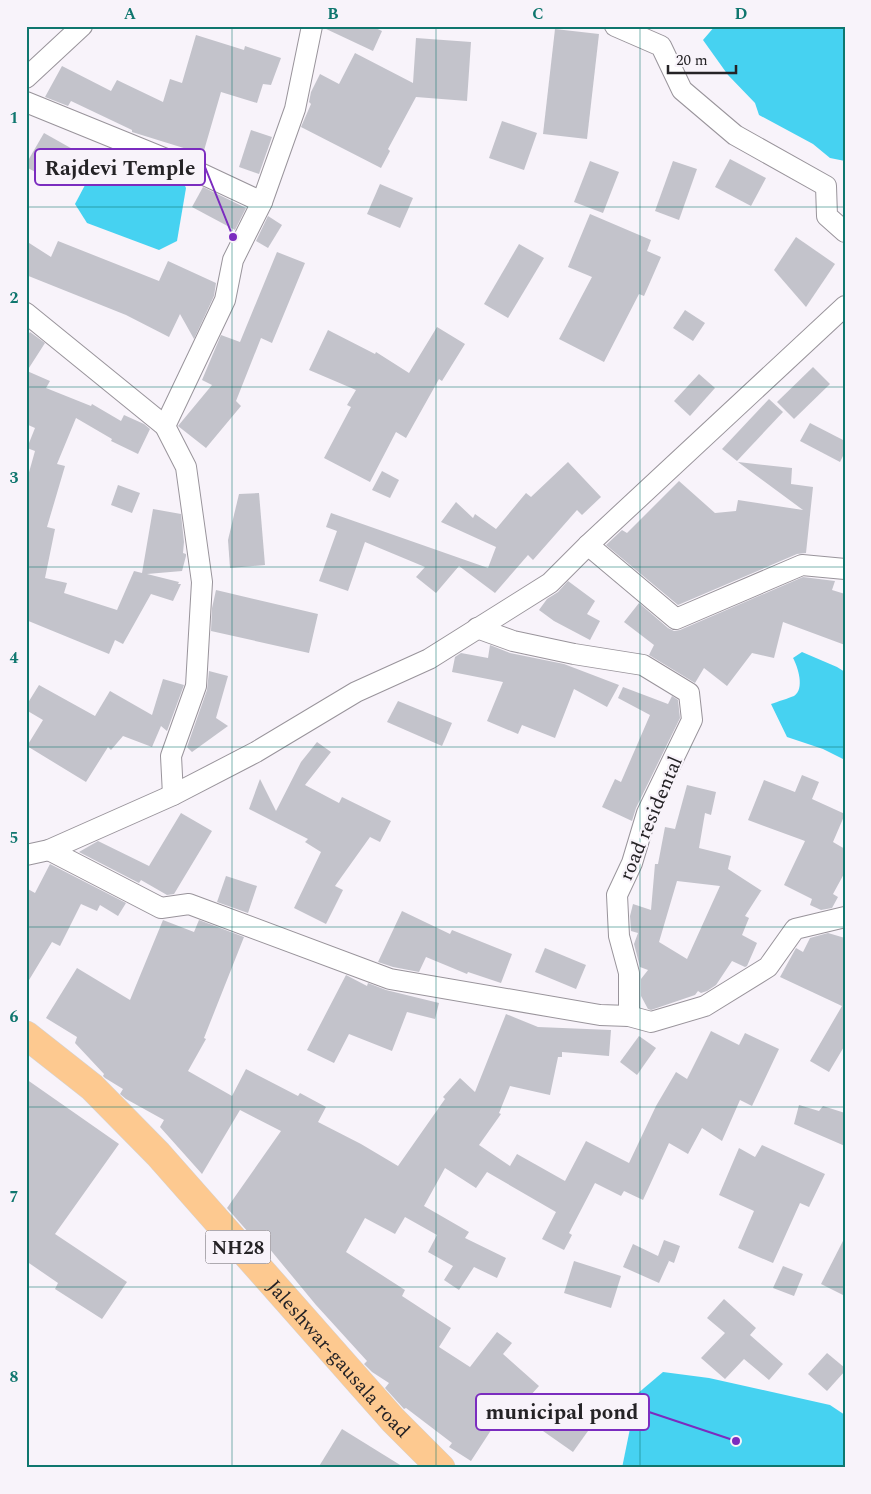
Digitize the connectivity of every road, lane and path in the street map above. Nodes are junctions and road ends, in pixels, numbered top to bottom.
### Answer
1 (82, 26) edge
2 (312, 26) edge
3 (615, 26) edge
4 (26, 78) edge
5 (26, 102) edge
6 (262, 202) junction
7 (845, 232) edge
8 (845, 306) edge
9 (26, 313) edge
10 (165, 426) junction
11 (588, 545) junction
12 (845, 569) edge
13 (477, 628) junction
14 (173, 795) junction
15 (49, 850) junction
16 (26, 855) edge
17 (845, 917) edge
18 (629, 1016) junction
19 (26, 1036) edge
20 (441, 1468) edge

1 - 4 street
2 - 6 street
3 - 7 street
5 - 6 street
6 - 10 street
8 - 11 street
9 - 10 street
10 - 14 street
11 - 12 street
11 - 13 street
13 - 14 street
13 - 18 street, road residental
14 - 15 street
15 - 16 street
15 - 18 street
17 - 18 street
19 - 20 main road, Jaleshwar-gausala road / NH28

